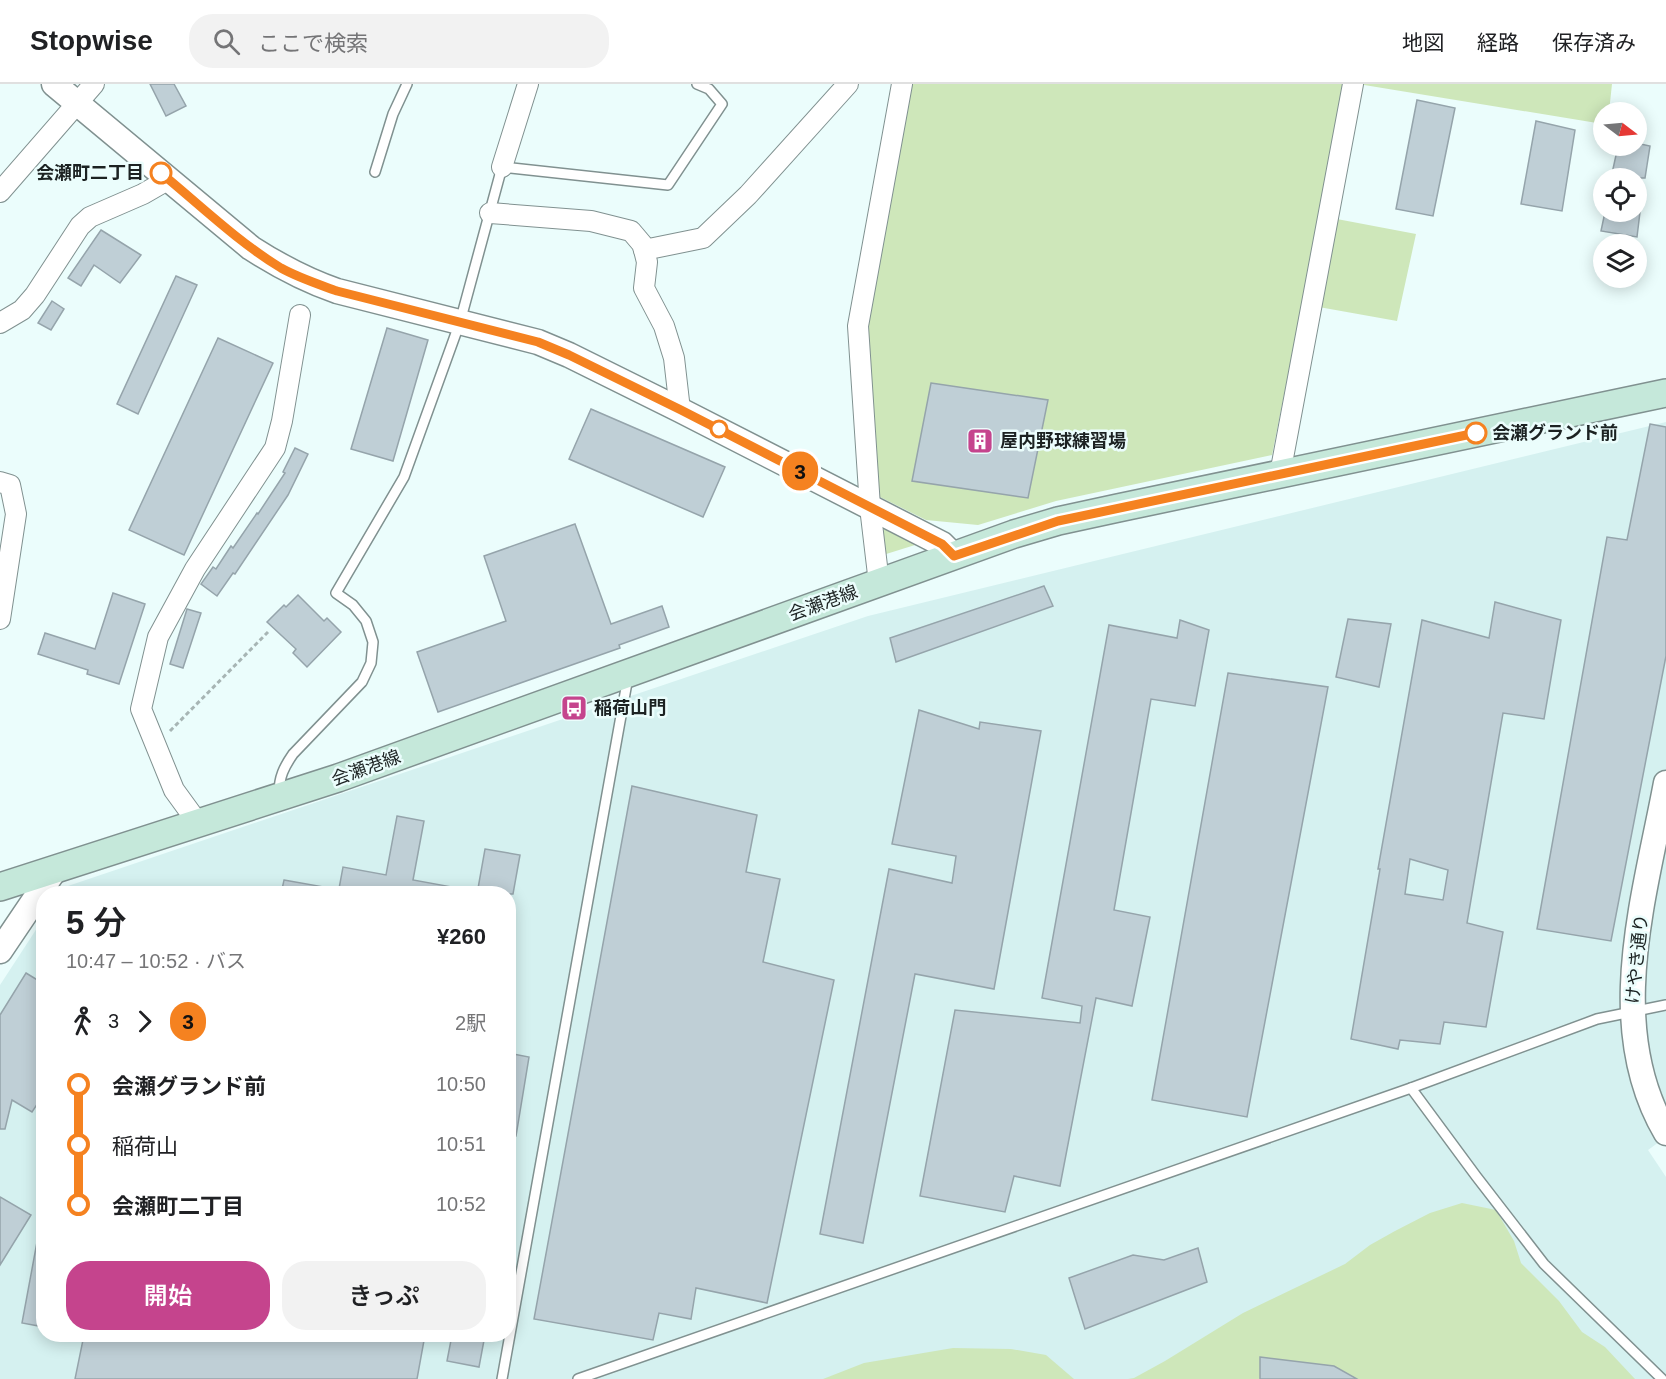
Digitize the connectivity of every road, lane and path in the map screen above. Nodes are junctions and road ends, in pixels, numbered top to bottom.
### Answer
1 (54, 84) edge
2 (94, 84) edge
3 (407, 84) edge
4 (528, 84) edge
5 (697, 84) edge
6 (848, 84) edge
7 (902, 84) edge
8 (1353, 84) edge
9 (77, 102) junction
10 (502, 167) junction
11 (375, 172) dead end
12 (169, 180) junction
13 (0, 192) edge
14 (490, 213) junction
15 (644, 250) junction
16 (300, 315) dead end
17 (0, 322) edge
18 (460, 322) junction
19 (1666, 393) edge
20 (681, 410) junction
21 (1280, 474) junction
22 (0, 482) edge
23 (870, 507) junction
24 (954, 556) junction
25 (879, 583) junction
26 (0, 619) edge
27 (268, 632) dead end
28 (629, 672) junction
29 (156, 746) junction
30 (1666, 783) edge
31 (278, 798) junction
32 (198, 824) junction
33 (56, 868) junction
34 (44, 886) edge
35 (0, 887) edge
36 (36, 898) edge
37 (0, 951) edge
38 (1666, 1005) edge
39 (1632, 1011) junction
40 (1411, 1088) junction
41 (1666, 1132) edge
42 (516, 1300) edge
43 (509, 1342) edge
44 (502, 1379) edge
45 (578, 1379) edge
46 (1662, 1379) edge

1 - 9 street
2 - 9 street
3 - 11 lane
4 - 10 street
5 - 10 lane
6 - 15 street
7 - 23 street
8 - 21 street
9 - 12 street
9 - 13 street
10 - 14 lane
12 - 17 street
12 - 18 street
14 - 15 street
14 - 18 lane
15 - 20 street
16 - 29 street
18 - 20 street
18 - 31 lane
19 - 21 main road, 会瀬港線
20 - 23 street
21 - 24 main road, 会瀬港線
22 - 26 street
23 - 24 street
23 - 25 street
24 - 25 main road, 会瀬港線
25 - 28 main road, 会瀬港線
27 - 29 path
28 - 31 main road, 会瀬港線
28 - 42 lane
29 - 32 street
30 - 39 street, けやき通り
31 - 32 main road, 会瀬港線
32 - 33 main road, 会瀬港線
33 - 34 street
33 - 35 main road, 会瀬港線
36 - 37 street
38 - 39 lane
39 - 40 lane
39 - 41 street, けやき通り
40 - 45 lane
40 - 46 lane
43 - 44 lane

